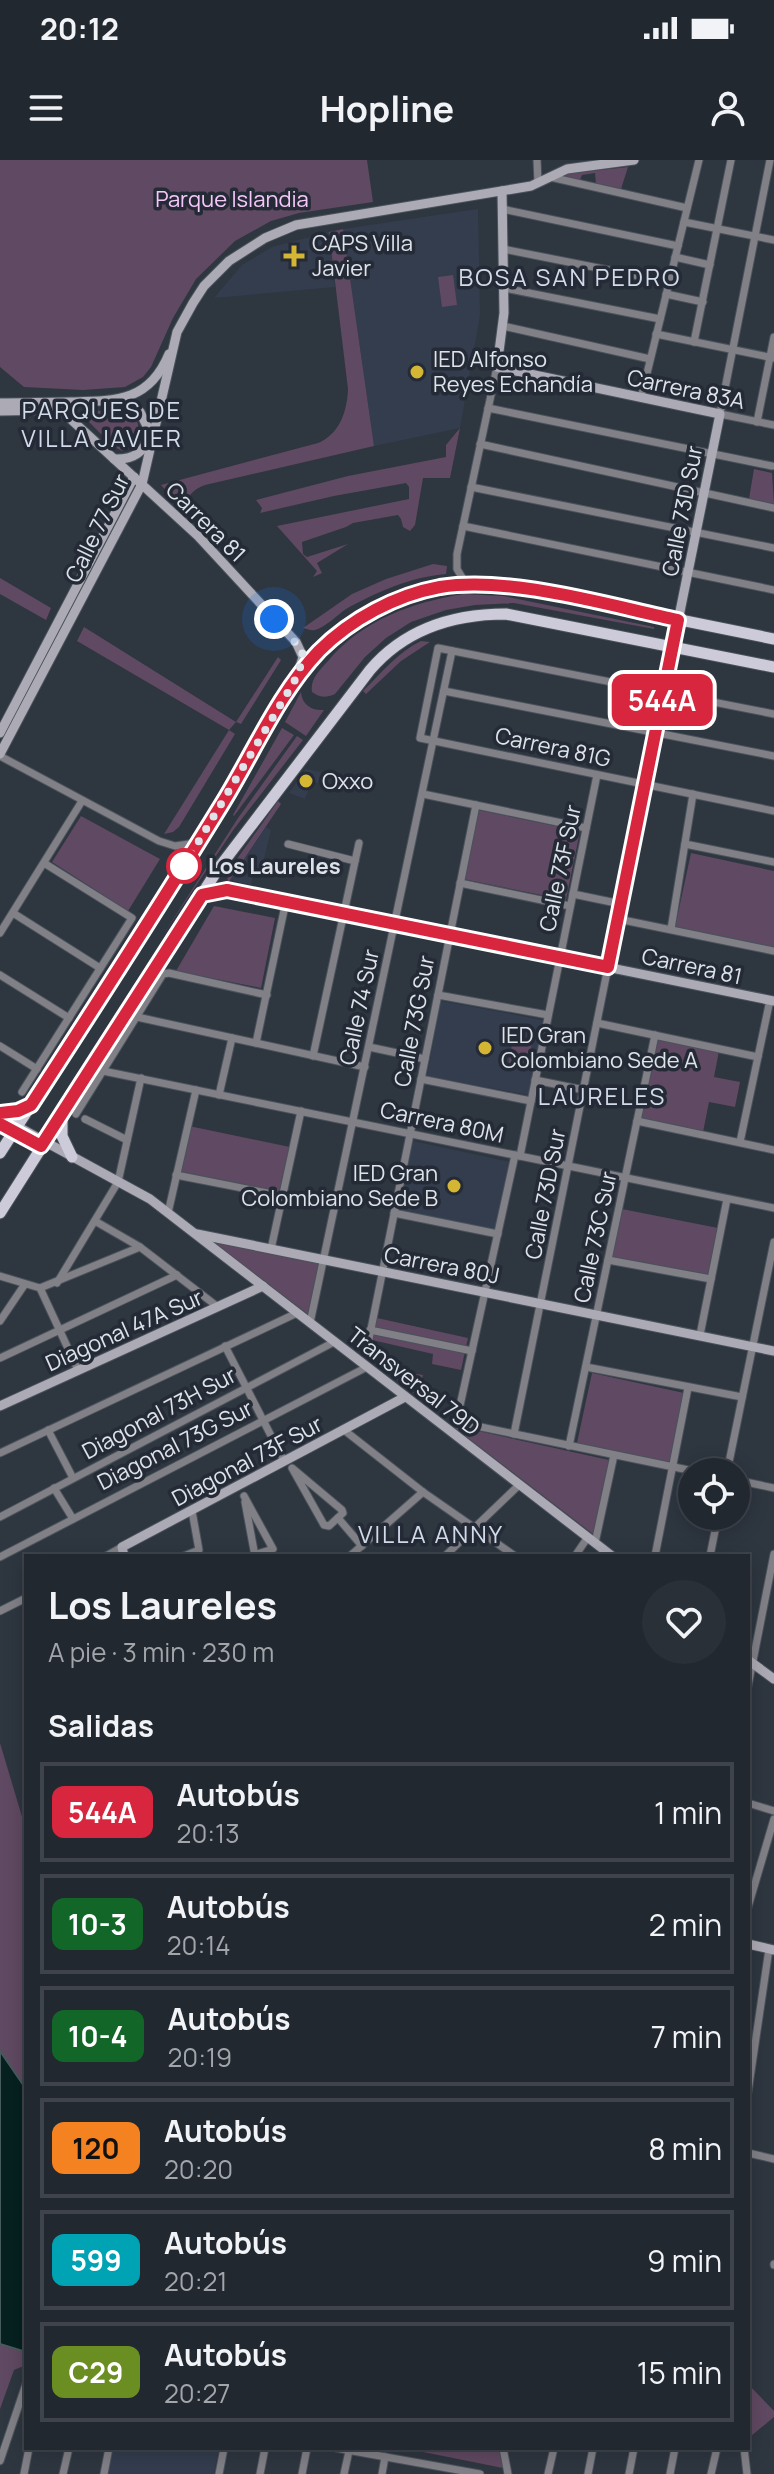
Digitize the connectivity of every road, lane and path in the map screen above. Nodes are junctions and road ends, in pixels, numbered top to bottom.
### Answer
1 (537, 160) edge
2 (634, 160) edge
3 (699, 160) edge
4 (731, 160) edge
5 (770, 160) edge
6 (550, 177) junction
7 (538, 183) junction
8 (502, 191) junction
9 (687, 208) junction
10 (502, 209) junction
11 (684, 222) junction
12 (717, 228) junction
13 (755, 236) junction
14 (774, 240) edge
15 (678, 246) junction
16 (503, 249) junction
17 (675, 257) junction
18 (710, 265) junction
19 (669, 282) junction
20 (504, 288) junction
21 (666, 294) junction
22 (703, 302) junction
23 (660, 319) junction
24 (503, 326) junction
25 (177, 332) junction
26 (656, 334) junction
27 (774, 337) edge
28 (694, 342) junction
29 (733, 350) junction
30 (772, 358) edge
31 (650, 359) junction
32 (497, 367) junction
33 (641, 398) junction
34 (118, 400) junction
35 (0, 403) edge
36 (488, 408) junction
37 (0, 411) edge
38 (720, 414) junction
39 (757, 422) junction
40 (774, 425) edge
41 (151, 434) junction
42 (480, 444) junction
43 (712, 454) junction
44 (114, 459) junction
45 (772, 466) dead end
46 (138, 480) junction
47 (471, 487) junction
48 (704, 493) junction
49 (774, 508) edge
50 (463, 526) junction
51 (696, 533) junction
52 (774, 548) edge
53 (688, 574) junction
54 (466, 584) junction
55 (774, 590) edge
56 (678, 620) junction
57 (774, 639) edge
58 (673, 646) junction
59 (452, 651) junction
60 (774, 667) edge
61 (294, 682) junction
62 (444, 691) junction
63 (664, 692) junction
64 (774, 714) edge
65 (656, 732) junction
66 (0, 733) edge
67 (434, 741) junction
68 (0, 755) edge
69 (774, 756) edge
70 (597, 775) junction
71 (645, 785) junction
72 (423, 794) junction
73 (693, 794) junction
74 (82, 801) junction
75 (476, 805) junction
76 (774, 811) edge
77 (586, 828) junction
78 (198, 842) junction
79 (359, 843) dead end
80 (288, 844) dead end
81 (685, 844) junction
82 (355, 861) junction
83 (774, 862) edge
84 (44, 863) junction
85 (218, 869) junction
86 (460, 883) junction
87 (227, 890) junction
88 (573, 894) junction
89 (202, 895) junction
90 (286, 901) junction
91 (621, 904) junction
92 (570, 906) junction
93 (13, 913) junction
94 (343, 913) junction
95 (618, 919) junction
96 (395, 924) junction
97 (671, 929) junction
98 (0, 933) edge
99 (450, 935) junction
100 (774, 951) edge
101 (560, 957) junction
102 (608, 967) junction
103 (100, 968) junction
104 (0, 975) edge
105 (267, 995) junction
106 (438, 995) junction
107 (772, 1001) edge
108 (548, 1015) junction
109 (137, 1017) junction
110 (69, 1018) junction
111 (597, 1023) junction
112 (655, 1035) junction
113 (232, 1038) junction
114 (256, 1043) junction
115 (0, 1046) edge
116 (369, 1047) junction
117 (313, 1056) junction
118 (758, 1057) junction
119 (425, 1059) junction
120 (365, 1067) junction
121 (37, 1069) junction
122 (103, 1071) junction
123 (141, 1078) junction
124 (421, 1079) junction
125 (535, 1080) junction
126 (196, 1090) junction
127 (584, 1090) junction
128 (22, 1092) dead end
129 (219, 1095) junction
130 (531, 1101) junction
131 (31, 1105) junction
132 (301, 1111) junction
133 (63, 1112) junction
134 (76, 1114) dead end
135 (0, 1115) edge
136 (85, 1119) dead end
137 (637, 1121) junction
138 (353, 1122) junction
139 (0, 1124) edge
140 (16, 1129) junction
141 (410, 1134) junction
142 (127, 1140) junction
143 (740, 1142) junction
144 (43, 1144) junction
145 (774, 1150) edge
146 (0, 1153) edge
147 (518, 1156) junction
148 (72, 1157) junction
149 (568, 1166) junction
150 (176, 1175) junction
151 (625, 1178) junction
152 (118, 1182) junction
153 (283, 1196) junction
154 (727, 1199) junction
155 (774, 1208) edge
156 (0, 1213) edge
157 (168, 1213) junction
158 (394, 1213) junction
159 (95, 1221) junction
160 (194, 1233) junction
161 (498, 1234) junction
162 (774, 1242) edge
163 (140, 1247) junction
164 (271, 1249) junction
165 (324, 1259) junction
166 (608, 1260) junction
167 (382, 1271) junction
168 (177, 1275) junction
169 (0, 1276) edge
170 (711, 1279) junction
171 (57, 1283) junction
172 (25, 1284) junction
173 (263, 1286) junction
174 (40, 1288) junction
175 (485, 1292) junction
176 (541, 1303) junction
177 (218, 1307) junction
178 (297, 1313) junction
179 (597, 1315) junction
180 (0, 1321) edge
181 (310, 1323) junction
182 (60, 1330) junction
183 (370, 1330) junction
184 (700, 1335) junction
185 (369, 1339) dead end
186 (334, 1342) junction
187 (225, 1346) junction
188 (753, 1346) junction
189 (472, 1351) junction
190 (774, 1351) edge
191 (0, 1358) edge
192 (367, 1367) junction
193 (586, 1367) junction
194 (78, 1370) junction
195 (246, 1388) junction
196 (688, 1388) junction
197 (405, 1397) junction
198 (742, 1397) junction
199 (0, 1406) edge
200 (459, 1410) dead end
201 (263, 1420) junction
202 (457, 1422) dead end
203 (48, 1430) junction
204 (344, 1430) junction
205 (514, 1434) junction
206 (569, 1446) junction
207 (0, 1453) edge
208 (614, 1455) junction
209 (730, 1458) edge
210 (284, 1461) junction
211 (673, 1467) junction
212 (678, 1468) edge
213 (73, 1478) junction
214 (750, 1483) edge
215 (241, 1484) junction
216 (519, 1485) junction
217 (54, 1488) junction
218 (774, 1488) edge
219 (423, 1492) junction
220 (244, 1496) junction
221 (192, 1511) junction
222 (0, 1517) edge
223 (338, 1518) junction
224 (73, 1519) junction
225 (474, 1528) junction
226 (715, 1530) edge
227 (591, 1540) junction
228 (362, 1546) junction
229 (123, 1552) edge
230 (189, 1554) edge
231 (254, 1554) edge
232 (257, 1554) edge
233 (352, 1554) edge
234 (448, 1554) edge
235 (512, 1554) edge
236 (577, 1554) edge
237 (609, 1554) edge
238 (655, 1554) edge
239 (710, 1554) edge
240 (774, 1554) edge
241 (0, 1557) edge
242 (24, 1599) edge
243 (0, 1611) edge
244 (751, 1662) edge
245 (774, 1679) edge
246 (750, 1804) edge
247 (774, 1811) edge
248 (774, 1819) edge
249 (750, 1900) edge
250 (750, 1945) edge
251 (771, 1950) edge
252 (750, 2010) edge
253 (760, 2013) junction
254 (750, 2079) edge
255 (750, 2153) edge
256 (774, 2159) edge
257 (24, 2390) edge
258 (29, 2450) edge
259 (69, 2450) edge
260 (109, 2450) edge
261 (224, 2450) edge
262 (265, 2450) edge
263 (307, 2450) edge
264 (345, 2450) edge
265 (503, 2450) edge
266 (554, 2450) edge
267 (593, 2450) edge
268 (634, 2450) edge
269 (675, 2450) edge
270 (717, 2450) edge
271 (744, 2450) edge
272 (349, 2451) junction
273 (385, 2457) junction
274 (0, 2461) edge
275 (424, 2470) edge
276 (466, 2473) edge
277 (24, 2474) edge
278 (63, 2474) edge
279 (104, 2474) edge
280 (219, 2474) edge
281 (260, 2474) edge
282 (302, 2474) edge
283 (344, 2474) edge
284 (382, 2474) edge
285 (480, 2474) edge
286 (508, 2474) edge
287 (548, 2474) edge
288 (588, 2474) edge
289 (629, 2474) edge
290 (670, 2474) edge
291 (711, 2474) edge
292 (747, 2474) edge

1 - 7 street
2 - 6 street, Calle 77 Sur
3 - 9 street
4 - 12 street
5 - 13 street, Calle 73D Sur
6 - 7 street, Calle 77 Sur
6 - 9 street
7 - 8 street, Calle 77 Sur
8 - 10 street
8 - 25 street, Calle 77 Sur
9 - 11 street
10 - 15 street
10 - 16 street
11 - 12 street
11 - 15 street
12 - 13 street
12 - 18 street
13 - 14 street
13 - 29 street, Calle 73D Sur
15 - 17 street
16 - 19 street
16 - 20 street
17 - 18 street
17 - 19 street
18 - 22 street
19 - 21 street
20 - 23 street
20 - 24 street
21 - 22 street
21 - 23 street
22 - 28 street
23 - 26 street
24 - 31 street
24 - 32 street
25 - 34 street
25 - 41 street, Calle 77 Sur
26 - 28 street
26 - 31 street
27 - 30 street
28 - 29 street
29 - 30 street
29 - 38 street, Calle 73D Sur
30 - 39 street
31 - 33 street
32 - 33 street, Carrera 83A
32 - 36 street
33 - 38 street, Carrera 83A
34 - 35 street
34 - 41 street
36 - 42 street
36 - 43 street
37 - 44 street, Carrera 81
38 - 39 street, Carrera 83A
38 - 43 street, Calle 73D Sur
39 - 40 street, Carrera 83A
41 - 44 street
41 - 46 street, Calle 77 Sur
42 - 47 street
42 - 48 street
43 - 45 street
43 - 48 street, Calle 73D Sur
44 - 46 street, Carrera 81
46 - 61 street, Carrera 81
46 - 66 street, Calle 77 Sur
46 - 68 street, Calle 77 Sur
47 - 50 street
47 - 51 street
48 - 49 street
48 - 51 street, Calle 73D Sur
50 - 53 street
50 - 54 street
51 - 52 street
51 - 53 street, Calle 73D Sur
53 - 55 street
53 - 56 street, Calle 73D Sur
54 - 56 main road
54 - 61 main road
56 - 57 main road
56 - 58 street, Calle 73D Sur
58 - 60 main road
58 - 63 street, Calle 73D Sur
58 - 85 main road
59 - 62 street, Calle 74 Sur
59 - 63 street
59 - 67 street, Carrera 81G
61 - 78 main road
62 - 65 street
62 - 67 street, Calle 74 Sur
63 - 64 street
63 - 65 street, Calle 73D Sur
65 - 69 street
65 - 71 street, Calle 73D Sur
67 - 70 street, Carrera 81G
67 - 72 street, Calle 74 Sur
68 - 74 street
70 - 71 street, Carrera 81G
70 - 77 street, Calle 73F Sur
71 - 73 street, Carrera 81G
71 - 91 street, Calle 73D Sur
72 - 75 street
72 - 96 street, Calle 74 Sur
73 - 76 street, Carrera 81G
73 - 81 street
74 - 78 street
74 - 84 street
75 - 77 street
75 - 86 street, Calle 73G Sur
77 - 88 street, Calle 73F Sur
78 - 131 main road
79 - 82 street
80 - 82 street
81 - 83 street
81 - 97 street
82 - 94 street
84 - 93 street
84 - 103 street
85 - 87 street
85 - 89 main road
86 - 92 street
86 - 99 street, Calle 73G Sur
87 - 89 street, Carrera 81
87 - 90 street, Carrera 81
88 - 91 street
88 - 92 street, Calle 73F Sur
89 - 133 main road
90 - 94 street, Carrera 81
90 - 105 street
91 - 95 street, Calle 73D Sur
92 - 101 street, Calle 73F Sur
93 - 98 street
93 - 103 street
94 - 96 street, Carrera 81
94 - 117 street
95 - 97 street
95 - 102 street, Calle 73D Sur
96 - 99 street, Carrera 81
96 - 116 street, Calle 74 Sur
97 - 100 street
99 - 101 street, Carrera 81
99 - 106 street, Calle 73G Sur
101 - 102 street, Carrera 81
101 - 108 street, Calle 73F Sur
102 - 107 street, Carrera 81
102 - 111 street, Calle 73D Sur
103 - 110 street
104 - 110 street
105 - 109 street
105 - 114 street
106 - 108 street
106 - 119 street, Calle 73G Sur
107 - 118 street
108 - 125 street, Calle 73F Sur
109 - 113 street
109 - 122 street
110 - 121 street
111 - 112 street
111 - 127 street, Calle 73D Sur
112 - 118 street
112 - 137 street, Calle 73C Sur
113 - 114 street
113 - 129 street
114 - 117 street
115 - 121 street
116 - 119 street
116 - 120 street, Calle 74 Sur
117 - 120 street
118 - 143 street
119 - 124 street, Calle 73G Sur
120 - 138 street, Calle 74 Sur
121 - 128 street
122 - 123 street, Carrera 80M
122 - 134 street
123 - 126 street, Carrera 80M
123 - 142 street
124 - 130 street
124 - 141 street, Calle 73G Sur
125 - 127 street
125 - 130 street, Calle 73F Sur
126 - 129 street, Carrera 80M
126 - 150 street
127 - 149 street, Calle 73D Sur
129 - 132 street, Carrera 80M
130 - 147 street, Calle 73F Sur
131 - 135 main road
131 - 140 main road
132 - 138 street, Carrera 80M
132 - 153 street
133 - 144 main road
133 - 148 main road
135 - 140 street, Carrera 80J
136 - 142 street
137 - 143 street
137 - 151 street, Calle 73C Sur
138 - 141 street, Carrera 80M
138 - 165 street, Calle 74 Sur
139 - 140 street, Carrera 80J
140 - 144 street, Carrera 80J
140 - 146 main road
141 - 147 street, Carrera 80M
141 - 158 street, Calle 73G Sur
142 - 152 street
143 - 145 street
144 - 148 street, Carrera 80J
144 - 152 street, Carrera 80J
144 - 156 main road
147 - 149 street, Carrera 80M
147 - 161 street, Calle 73F Sur
148 - 152 street, Carrera 80J
149 - 151 street, Carrera 80M
149 - 176 street, Calle 73D Sur
150 - 153 street
150 - 157 street
151 - 154 street, Carrera 80M
151 - 166 street, Calle 73C Sur
152 - 157 street, Carrera 80J
152 - 159 street
153 - 164 street
154 - 155 street, Carrera 80M
154 - 170 street
157 - 160 street, Carrera 80J
158 - 161 street
158 - 167 street, Calle 73G Sur
159 - 163 street
159 - 171 street
160 - 164 street, Carrera 80J
160 - 173 street, Transversal 79D
161 - 175 street, Calle 73F Sur
162 - 188 street
163 - 168 street
163 - 171 street
164 - 165 street, Carrera 80J
165 - 167 street, Carrera 80J
165 - 181 street, Calle 74 Sur
166 - 170 street
166 - 179 street, Calle 73C Sur
167 - 175 street, Carrera 80J
167 - 183 street, Calle 73G Sur
168 - 177 street
168 - 182 street
169 - 172 street
170 - 184 street
171 - 174 street
172 - 174 street
172 - 180 street
173 - 177 street, Diagonal 47A Sur
173 - 178 street, Transversal 79D
174 - 182 street
175 - 176 street, Carrera 80J
175 - 189 street, Calle 73F Sur
176 - 179 street, Carrera 80J
176 - 205 street, Calle 73D Sur
177 - 194 street, Diagonal 47A Sur
178 - 181 street, Transversal 79D
178 - 187 street
179 - 184 street, Carrera 80J
179 - 193 street, Calle 73C Sur
181 - 186 street, Transversal 79D
182 - 191 street
182 - 194 street
183 - 185 street, Calle 73G Sur
183 - 189 street
184 - 188 street, Carrera 80J
186 - 192 street, Transversal 79D
186 - 195 street, Diagonal 73H Sur
187 - 195 street
187 - 203 street
188 - 190 street, Carrera 80J
188 - 198 street
189 - 200 street, Calle 73F Sur
192 - 197 street, Transversal 79D
192 - 201 street, Diagonal 73G Sur
193 - 196 street
193 - 206 street, Calle 73C Sur
194 - 199 street, Diagonal 47A Sur
195 - 201 street
195 - 213 street, Diagonal 73H Sur
196 - 198 street
196 - 211 street
197 - 204 street, Diagonal 73F Sur
197 - 216 street, Transversal 79D
198 - 209 street
201 - 210 street
201 - 224 street, Diagonal 73G Sur
202 - 205 street
203 - 207 street
203 - 213 street
204 - 210 street, Diagonal 73F Sur
204 - 219 street
205 - 206 street
206 - 208 street
208 - 211 street
208 - 227 street
210 - 215 street, Diagonal 73F Sur
211 - 212 street
211 - 238 street
213 - 217 street, Diagonal 73H Sur
214 - 218 street
215 - 220 street
215 - 221 street, Diagonal 73F Sur
216 - 225 street
216 - 227 street, Transversal 79D
217 - 222 street, Diagonal 73H Sur
217 - 224 street
219 - 225 street
219 - 228 street
220 - 231 street
220 - 232 street
221 - 229 street, Diagonal 73F Sur
221 - 230 street
223 - 223 street
223 - 228 street
224 - 241 street, Diagonal 73G Sur
225 - 234 street
225 - 235 street
226 - 239 street
227 - 236 street
227 - 237 street, Transversal 79D
228 - 233 street
240 - 244 street
242 - 243 street
244 - 245 street
246 - 247 street
248 - 249 street
250 - 251 street
251 - 253 street
252 - 253 street
253 - 254 street
255 - 256 street
257 - 274 street
258 - 277 street
259 - 278 street
260 - 279 street
261 - 280 street
262 - 281 street
263 - 282 street
264 - 272 street
265 - 286 street
266 - 287 street
267 - 288 street
268 - 289 street
269 - 290 street
270 - 291 street
271 - 292 street
272 - 273 street
272 - 283 street
273 - 275 street
273 - 284 street
275 - 276 street
276 - 285 street

